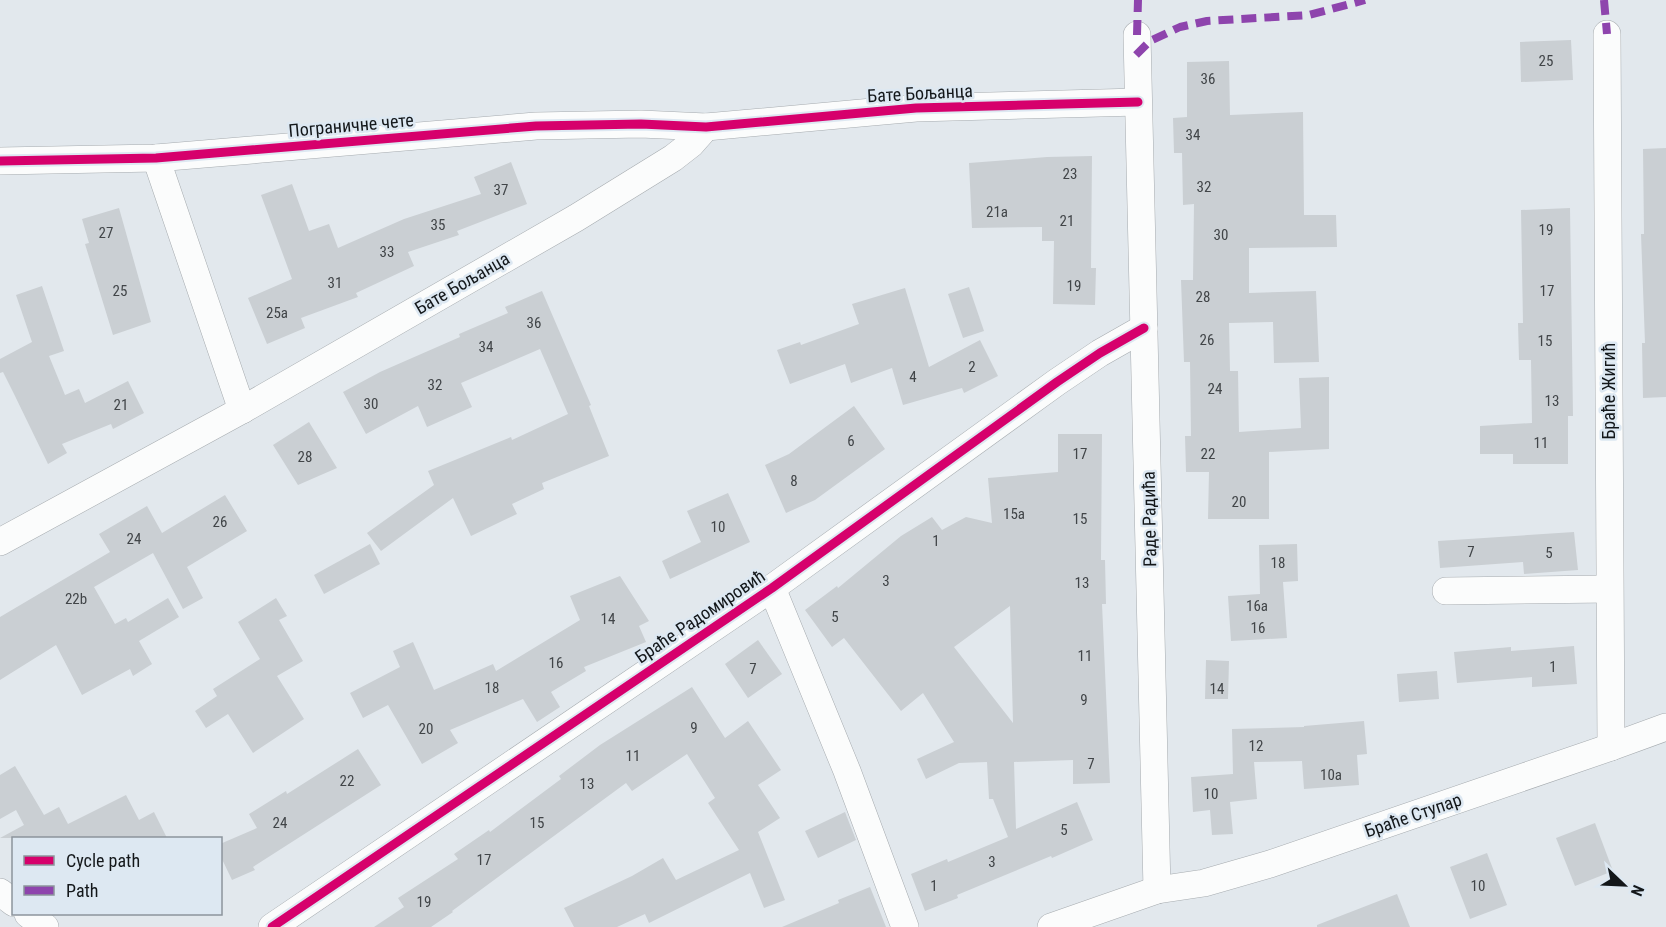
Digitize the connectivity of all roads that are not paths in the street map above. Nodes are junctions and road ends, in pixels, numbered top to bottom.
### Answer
1 (1607, 34) dead end
2 (1137, 35) dead end
3 (1138, 102) junction
4 (706, 127) junction
5 (156, 158) junction
6 (0, 161) edge
7 (1144, 328) junction
8 (242, 410) junction
9 (0, 542) edge
10 (772, 588) junction
11 (1609, 589) junction
12 (1446, 591) dead end
13 (1666, 727) edge
14 (1611, 747) junction
15 (1157, 890) junction
16 (0, 892) edge
17 (12, 901) edge
18 (29, 915) edge
19 (45, 927) edge
20 (272, 927) edge
21 (905, 927) edge
22 (1051, 927) edge

1 - 11 street, Браће Жигић
2 - 3 street, Раде Радића
3 - 4 street, Бате Бољанца
3 - 7 street, Раде Радића
4 - 5 street, Пограничне чете
4 - 8 street, Бате Бољанца
5 - 6 street, Пограничне чете
5 - 8 street
7 - 10 street, Браће Радомировић
7 - 15 street, Раде Радића
8 - 9 street, Бате Бољанца
10 - 20 street, Браће Радомировић
10 - 21 street
11 - 12 street
11 - 14 street, Браће Жигић
13 - 14 street, Браће Ступар
14 - 15 street, Браће Ступар
15 - 22 street
16 - 17 street
18 - 19 street

